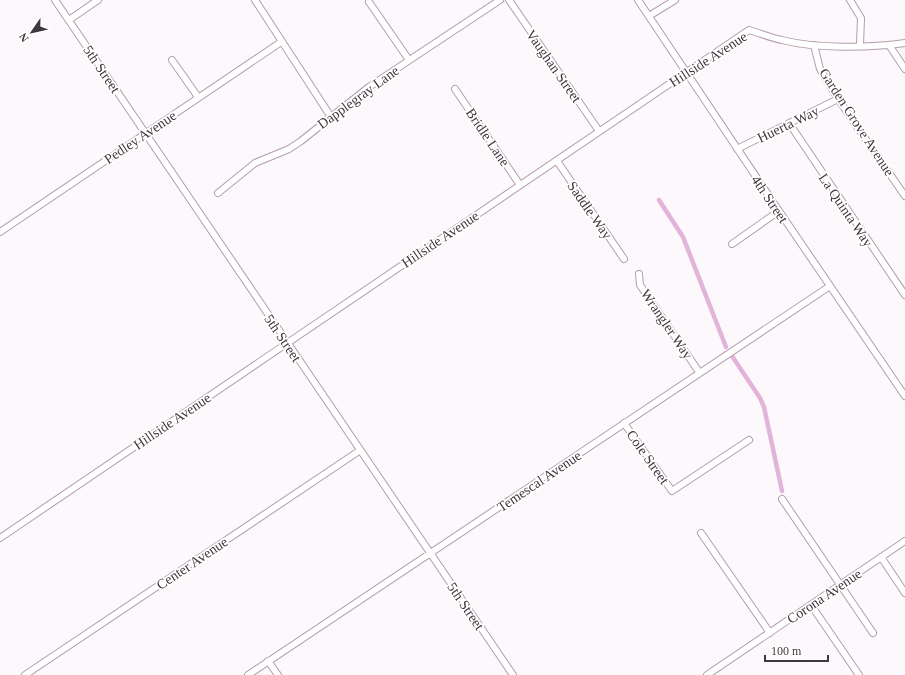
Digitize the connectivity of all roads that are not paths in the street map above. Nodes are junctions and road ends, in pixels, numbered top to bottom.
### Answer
1 (55, 0) edge
2 (98, 0) edge
3 (255, 0) edge
4 (500, 0) edge
5 (509, 0) edge
6 (638, 0) edge
7 (675, 0) edge
8 (850, 0) edge
9 (369, 2) dead end
10 (649, 16) junction
11 (69, 20) junction
12 (281, 42) junction
13 (905, 43) edge
14 (814, 45) junction
15 (860, 45) junction
16 (889, 45) junction
17 (172, 60) dead end
18 (409, 60) junction
19 (905, 69) edge
20 (686, 73) junction
21 (455, 89) dead end
22 (198, 97) junction
23 (838, 99) junction
24 (331, 117) junction
25 (788, 123) junction
26 (599, 131) junction
27 (146, 133) junction
28 (737, 149) junction
29 (556, 161) junction
30 (520, 185) junction
31 (218, 193) dead end
32 (905, 196) edge
33 (779, 212) junction
34 (0, 232) edge
35 (732, 244) dead end
36 (624, 259) dead end
37 (639, 274) dead end
38 (830, 286) junction
39 (905, 295) edge
40 (287, 344) junction
41 (699, 372) junction
42 (904, 392) edge
43 (624, 423) junction
44 (749, 440) dead end
45 (359, 451) junction
46 (782, 499) dead end
47 (701, 533) dead end
48 (0, 538) edge
49 (905, 541) edge
50 (431, 554) junction
51 (881, 557) junction
52 (840, 585) junction
53 (905, 593) edge
54 (811, 605) junction
55 (770, 633) junction
56 (873, 633) dead end
57 (268, 661) junction
58 (25, 675) edge
59 (248, 675) edge
60 (278, 675) edge
61 (513, 675) edge
62 (706, 675) edge
63 (859, 675) edge

1 - 11 street, 5th Street
2 - 11 street
3 - 12 street
4 - 18 street, Dapplegray Lane
5 - 26 street, Vaughan Street
6 - 10 street, 4th Street
7 - 10 street
8 - 15 street
9 - 18 street
10 - 20 street, 4th Street
11 - 27 street, 5th Street
12 - 22 street, Pedley Avenue
12 - 24 street
13 - 16 street, Hillside Avenue
14 - 15 street, Hillside Avenue
14 - 20 street, Hillside Avenue
14 - 23 street, Garden Grove Avenue
15 - 16 street, Hillside Avenue
16 - 19 street
17 - 22 street
18 - 24 street, Dapplegray Lane
20 - 26 street, Hillside Avenue
20 - 28 street, 4th Street
21 - 30 street, Bridle Lane
22 - 27 street, Pedley Avenue
23 - 25 street, Huerta Way
23 - 32 street, Garden Grove Avenue
24 - 31 street, Dapplegray Lane
25 - 28 street, Huerta Way
25 - 39 street, La Quinta Way
26 - 29 street, Hillside Avenue
27 - 34 street, Pedley Avenue
27 - 40 street, 5th Street
28 - 33 street, 4th Street
29 - 30 street, Hillside Avenue
29 - 36 street, Saddle Way
30 - 40 street, Hillside Avenue
33 - 35 street
33 - 38 street, 4th Street
37 - 41 street, Wrangler Way
38 - 41 street, Temescal Avenue
38 - 42 street, 4th Street
40 - 45 street, 5th Street
40 - 48 street, Hillside Avenue
41 - 43 street, Temescal Avenue
43 - 44 street, Cole Street
43 - 50 street, Temescal Avenue
45 - 50 street, 5th Street
45 - 58 street, Center Avenue
46 - 52 street
47 - 55 street
49 - 51 street, Corona Avenue
50 - 57 street, Temescal Avenue
50 - 61 street, 5th Street
51 - 52 street, Corona Avenue
51 - 53 street
52 - 54 street, Corona Avenue
52 - 56 street
54 - 55 street, Corona Avenue
54 - 63 street
55 - 62 street, Corona Avenue
57 - 59 street, Temescal Avenue
57 - 60 street

